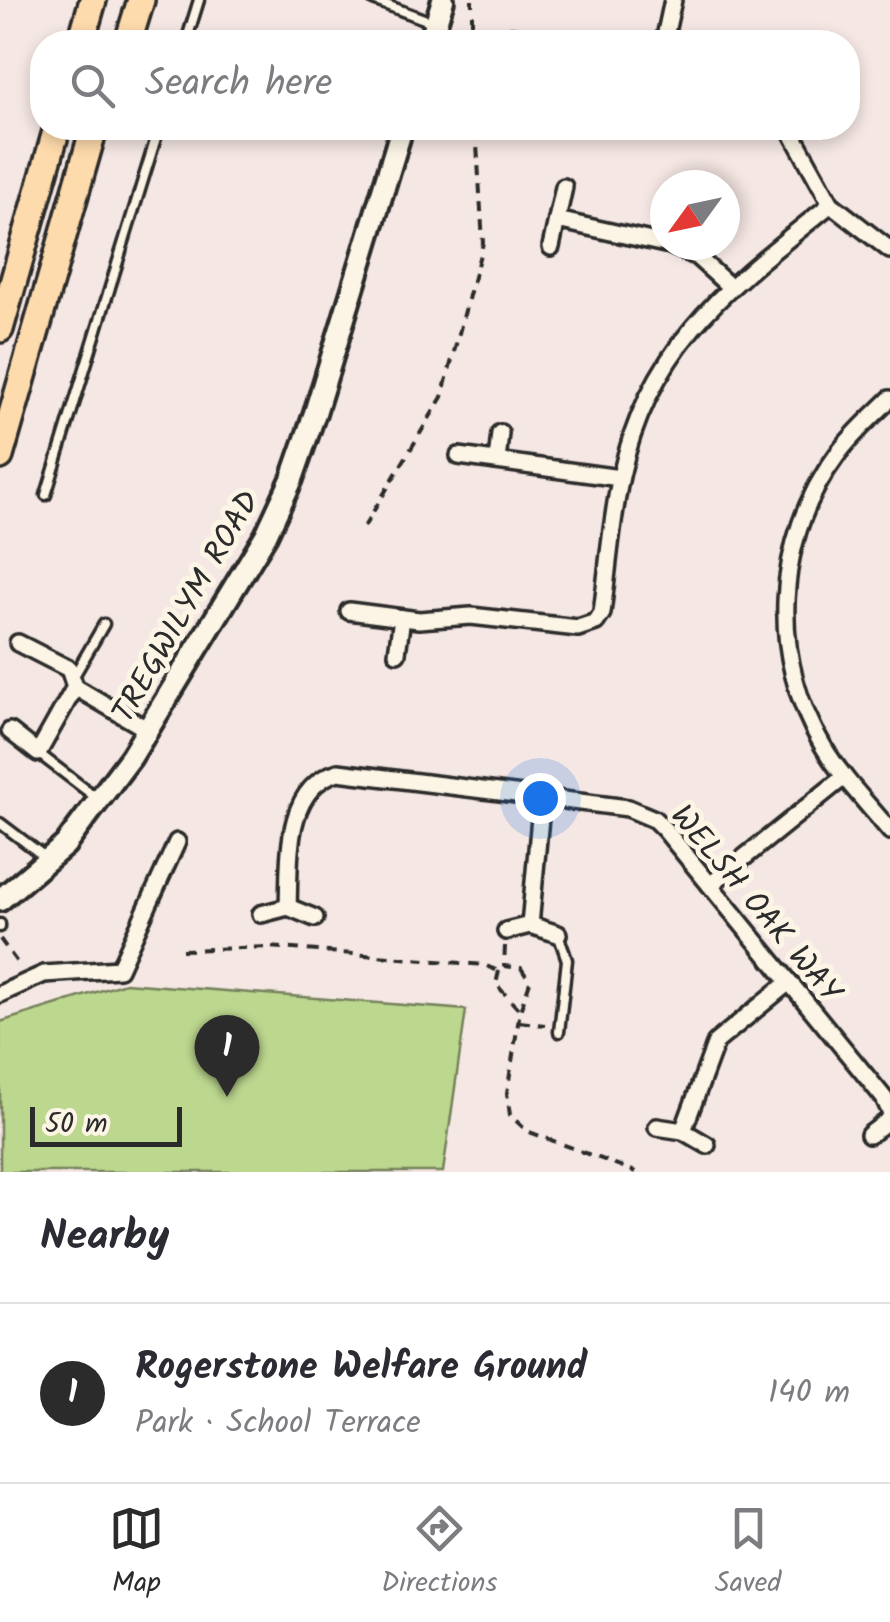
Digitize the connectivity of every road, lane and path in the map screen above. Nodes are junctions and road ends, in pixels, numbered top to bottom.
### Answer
1 (89, 0) edge
2 (130, 0) edge
3 (142, 0) edge
4 (199, 0) edge
5 (372, 0) edge
6 (444, 0) edge
7 (472, 0) edge
8 (673, 0) edge
9 (82, 30) edge
10 (121, 30) edge
11 (132, 30) edge
12 (190, 30) edge
13 (427, 30) edge
14 (434, 30) edge
15 (472, 30) edge
16 (667, 30) edge
17 (54, 140) edge
18 (93, 140) edge
19 (156, 140) edge
20 (398, 140) edge
21 (477, 140) edge
22 (795, 140) edge
23 (564, 188) dead end
24 (831, 204) junction
25 (557, 220) junction
26 (650, 240) edge
27 (551, 247) dead end
28 (890, 250) edge
29 (700, 260) edge
30 (729, 286) junction
31 (0, 329) edge
32 (888, 406) edge
33 (500, 433) dead end
34 (0, 456) edge
35 (459, 456) dead end
36 (497, 462) junction
37 (620, 478) junction
38 (46, 495) dead end
39 (364, 528) dead end
40 (350, 610) dead end
41 (402, 618) junction
42 (104, 624) dead end
43 (18, 642) dead end
44 (396, 653) dead end
45 (74, 682) junction
46 (148, 730) junction
47 (10, 731) dead end
48 (38, 753) junction
49 (844, 776) junction
50 (542, 796) junction
51 (99, 799) junction
52 (0, 823) edge
53 (890, 831) edge
54 (177, 842) dead end
55 (49, 859) junction
56 (710, 886) junction
57 (0, 900) edge
58 (288, 906) junction
59 (261, 914) dead end
60 (315, 918) dead end
61 (530, 925) junction
62 (506, 931) joint
63 (558, 934) joint
64 (0, 940) edge
65 (182, 950) dead end
66 (504, 966) junction
67 (498, 971) junction
68 (30, 981) junction
69 (788, 982) junction
70 (0, 994) edge
71 (520, 1011) junction
72 (518, 1022) junction
73 (560, 1030) joint
74 (890, 1115) edge
75 (656, 1127) dead end
76 (683, 1130) junction
77 (870, 1136) dead end
78 (707, 1145) dead end
79 (636, 1172) edge

1 - 9 main road
2 - 10 main road
3 - 11 main road
4 - 12 lane
5 - 13 lane
6 - 14 street
7 - 15 path
8 - 16 street
17 - 31 main road
18 - 34 main road
19 - 38 lane
20 - 46 street, TREGWILYM ROAD
21 - 39 path
22 - 24 street
23 - 25 street
24 - 28 street
24 - 30 street
25 - 26 street
25 - 27 street
29 - 30 street
30 - 37 street
32 - 49 street
33 - 36 street
35 - 36 street
36 - 37 street
37 - 41 street
40 - 41 street
41 - 44 street
42 - 45 lane
43 - 45 street
45 - 46 street
45 - 48 street
46 - 51 street, TREGWILYM ROAD
47 - 48 street
48 - 51 lane
49 - 53 street
49 - 56 street
50 - 56 street, WELSH OAK WAY
50 - 58 street, WELSH OAK WAY
50 - 61 street
51 - 55 street, TREGWILYM ROAD
52 - 55 lane
54 - 68 street
55 - 57 street, TREGWILYM ROAD
56 - 69 street, WELSH OAK WAY
58 - 59 street
58 - 60 street
61 - 62 street
61 - 63 street
62 - 66 path
63 - 73 lane
64 - 68 path
65 - 67 path
66 - 67 path
66 - 71 path
67 - 71 path
68 - 70 street
69 - 74 street, WELSH OAK WAY
69 - 76 street
71 - 72 path
72 - 73 path
72 - 79 path
74 - 77 street, WELSH OAK WAY
75 - 76 street
76 - 78 street

